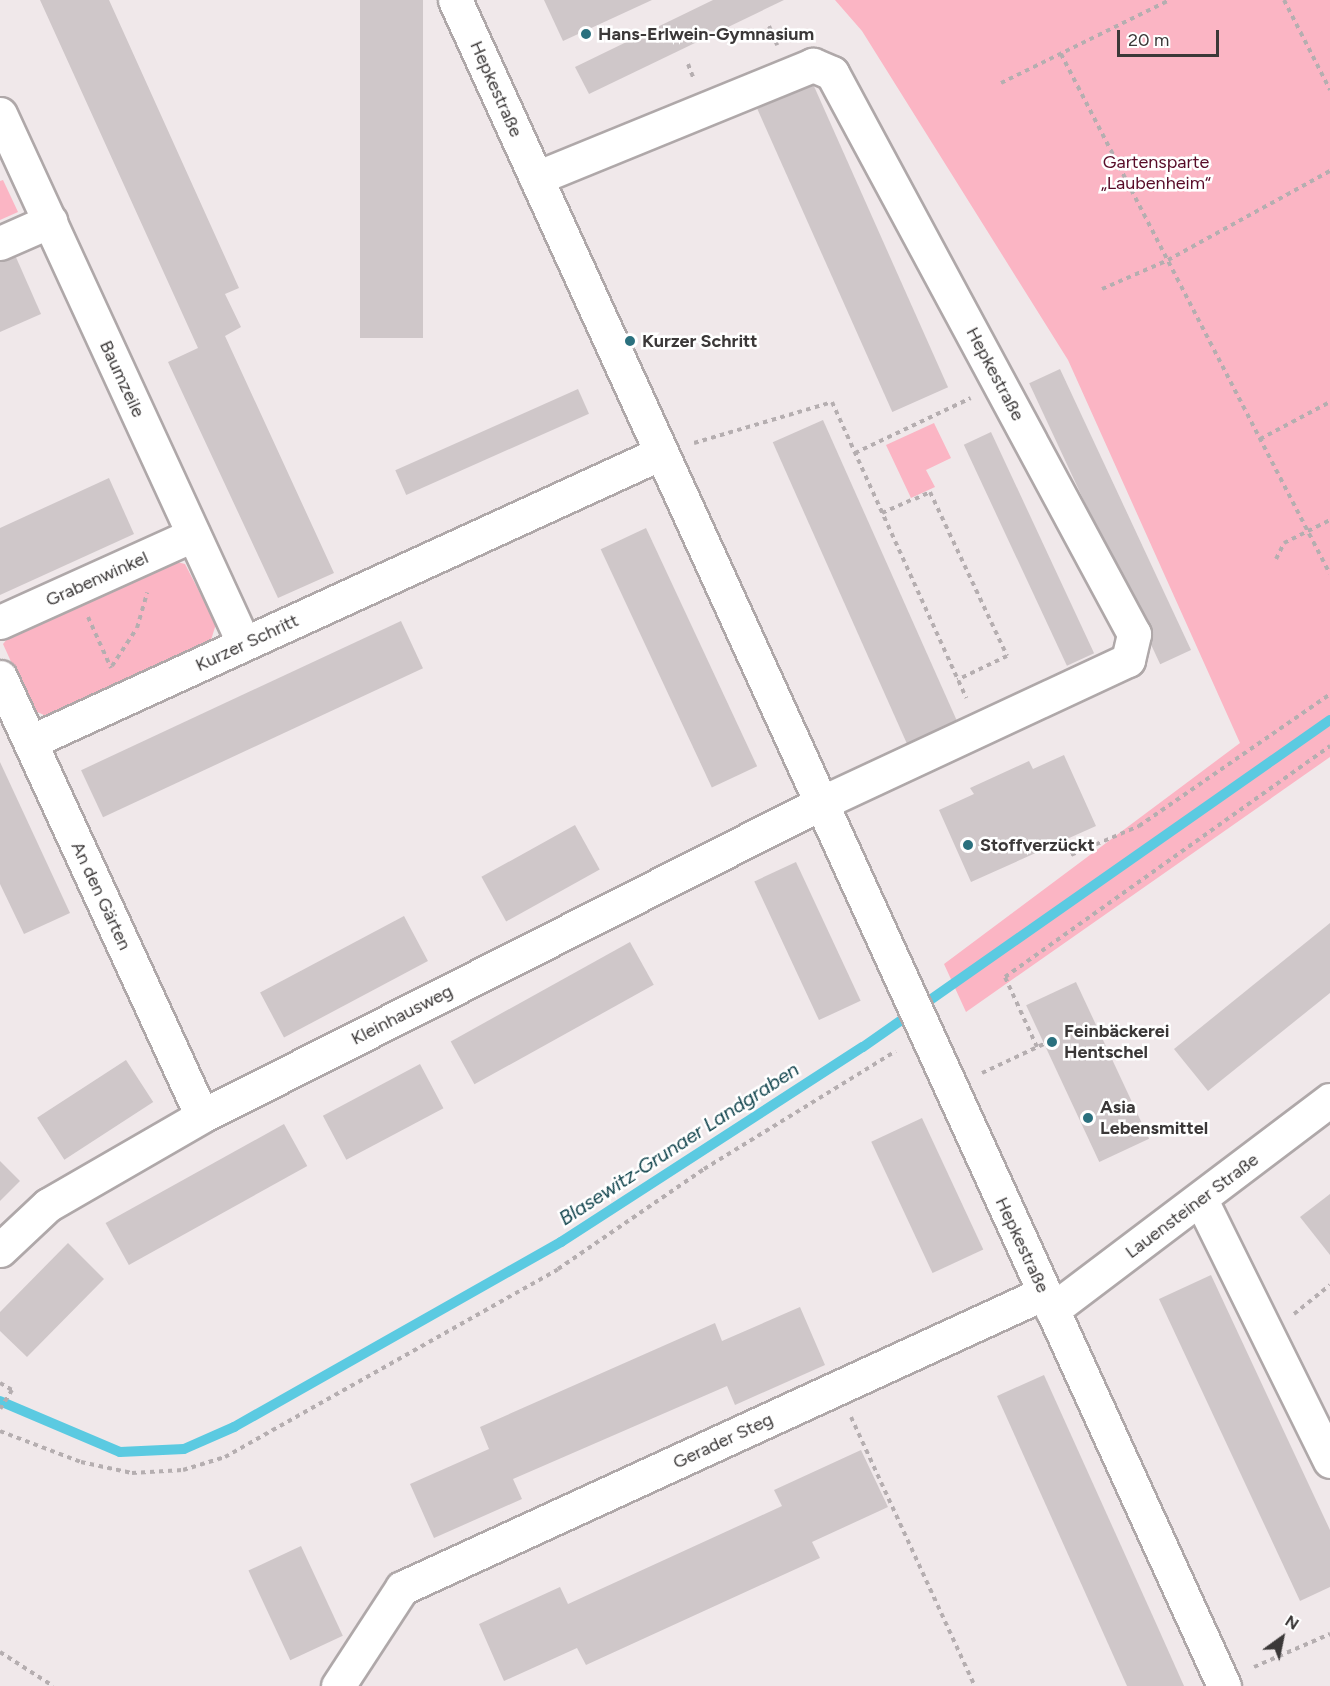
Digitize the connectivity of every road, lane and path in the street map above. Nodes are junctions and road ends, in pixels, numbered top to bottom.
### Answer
1 (455, 0) edge
2 (1170, 0) edge
3 (1284, 0) edge
4 (1061, 54) junction
5 (1001, 83) dead end
6 (1330, 90) edge
7 (0, 114) edge
8 (9, 156) edge
9 (1330, 171) edge
10 (536, 178) junction
11 (50, 221) junction
12 (0, 243) edge
13 (1168, 260) junction
14 (1102, 289) dead end
15 (1000, 384) junction
16 (1330, 402) edge
17 (1260, 440) junction
18 (855, 453) junction
19 (662, 456) junction
20 (882, 513) junction
21 (1330, 520) edge
22 (1308, 531) junction
23 (193, 535) junction
24 (148, 556) junction
25 (1276, 559) dead end
26 (1330, 574) edge
27 (75, 589) junction
28 (0, 622) edge
29 (244, 644) junction
30 (111, 667) junction
31 (104, 674) dead end
32 (0, 676) edge
33 (957, 680) junction
34 (1330, 694) edge
35 (126, 698) junction
36 (980, 729) junction
37 (30, 742) junction
38 (1330, 746) edge
39 (819, 804) junction
40 (1071, 855) dead end
41 (925, 1033) junction
42 (1044, 1044) dead end
43 (1037, 1047) junction
44 (950, 1089) junction
45 (1330, 1100) edge
46 (202, 1116) junction
47 (1201, 1200) junction
48 (0, 1250) edge
49 (1330, 1285) edge
50 (1048, 1302) junction
51 (1268, 1335) junction
52 (0, 1383) edge
53 (838, 1388) junction
54 (0, 1409) edge
55 (0, 1431) edge
56 (1330, 1461) edge
57 (1330, 1634) edge
58 (0, 1652) edge
59 (1223, 1684) edge
60 (53, 1686) edge
61 (338, 1686) edge
62 (975, 1686) edge

1 - 10 street, Hepkestraße
2 - 4 path
3 - 6 path
4 - 5 path
4 - 13 path
7 - 8 street, Baumzeile
8 - 11 street, Baumzeile
9 - 13 path
10 - 15 street, Hepkestraße
10 - 19 street, Hepkestraße
11 - 12 street
11 - 23 street, Baumzeile
13 - 14 path
13 - 17 path
15 - 18 path
15 - 36 street, Hepkestraße
16 - 17 path
17 - 22 path
18 - 19 path
18 - 20 path
19 - 29 street, Kurzer Schritt
19 - 39 street, Hepkestraße
20 - 33 path
20 - 33 path
21 - 22 path
22 - 25 path
22 - 26 path
23 - 24 street, Grabenwinkel
23 - 29 street, Baumzeile
24 - 27 street, Grabenwinkel
24 - 30 path
27 - 28 street, Grabenwinkel
27 - 30 path
29 - 35 street, Kurzer Schritt
30 - 31 path
30 - 35 path
32 - 37 street, An den Gärten
33 - 36 path
34 - 40 path
35 - 37 street, Kurzer Schritt
36 - 39 street, Hepkestraße
37 - 46 street, An den Gärten
38 - 43 path
39 - 41 street, Hepkestraße
39 - 46 street, Kleinhausweg
41 - 44 street, Hepkestraße
41 - 55 path
42 - 43 path
43 - 44 path
44 - 50 street, Hepkestraße
45 - 47 street, Lauensteiner Straße
46 - 48 street, Kleinhausweg
47 - 50 street, Lauensteiner Straße
47 - 51 street
49 - 51 path
50 - 53 street, Gerader Steg
50 - 59 street, Hepkestraße
51 - 56 street
52 - 54 path
53 - 61 street, Gerader Steg
53 - 62 path
57 - 59 path
58 - 60 path

